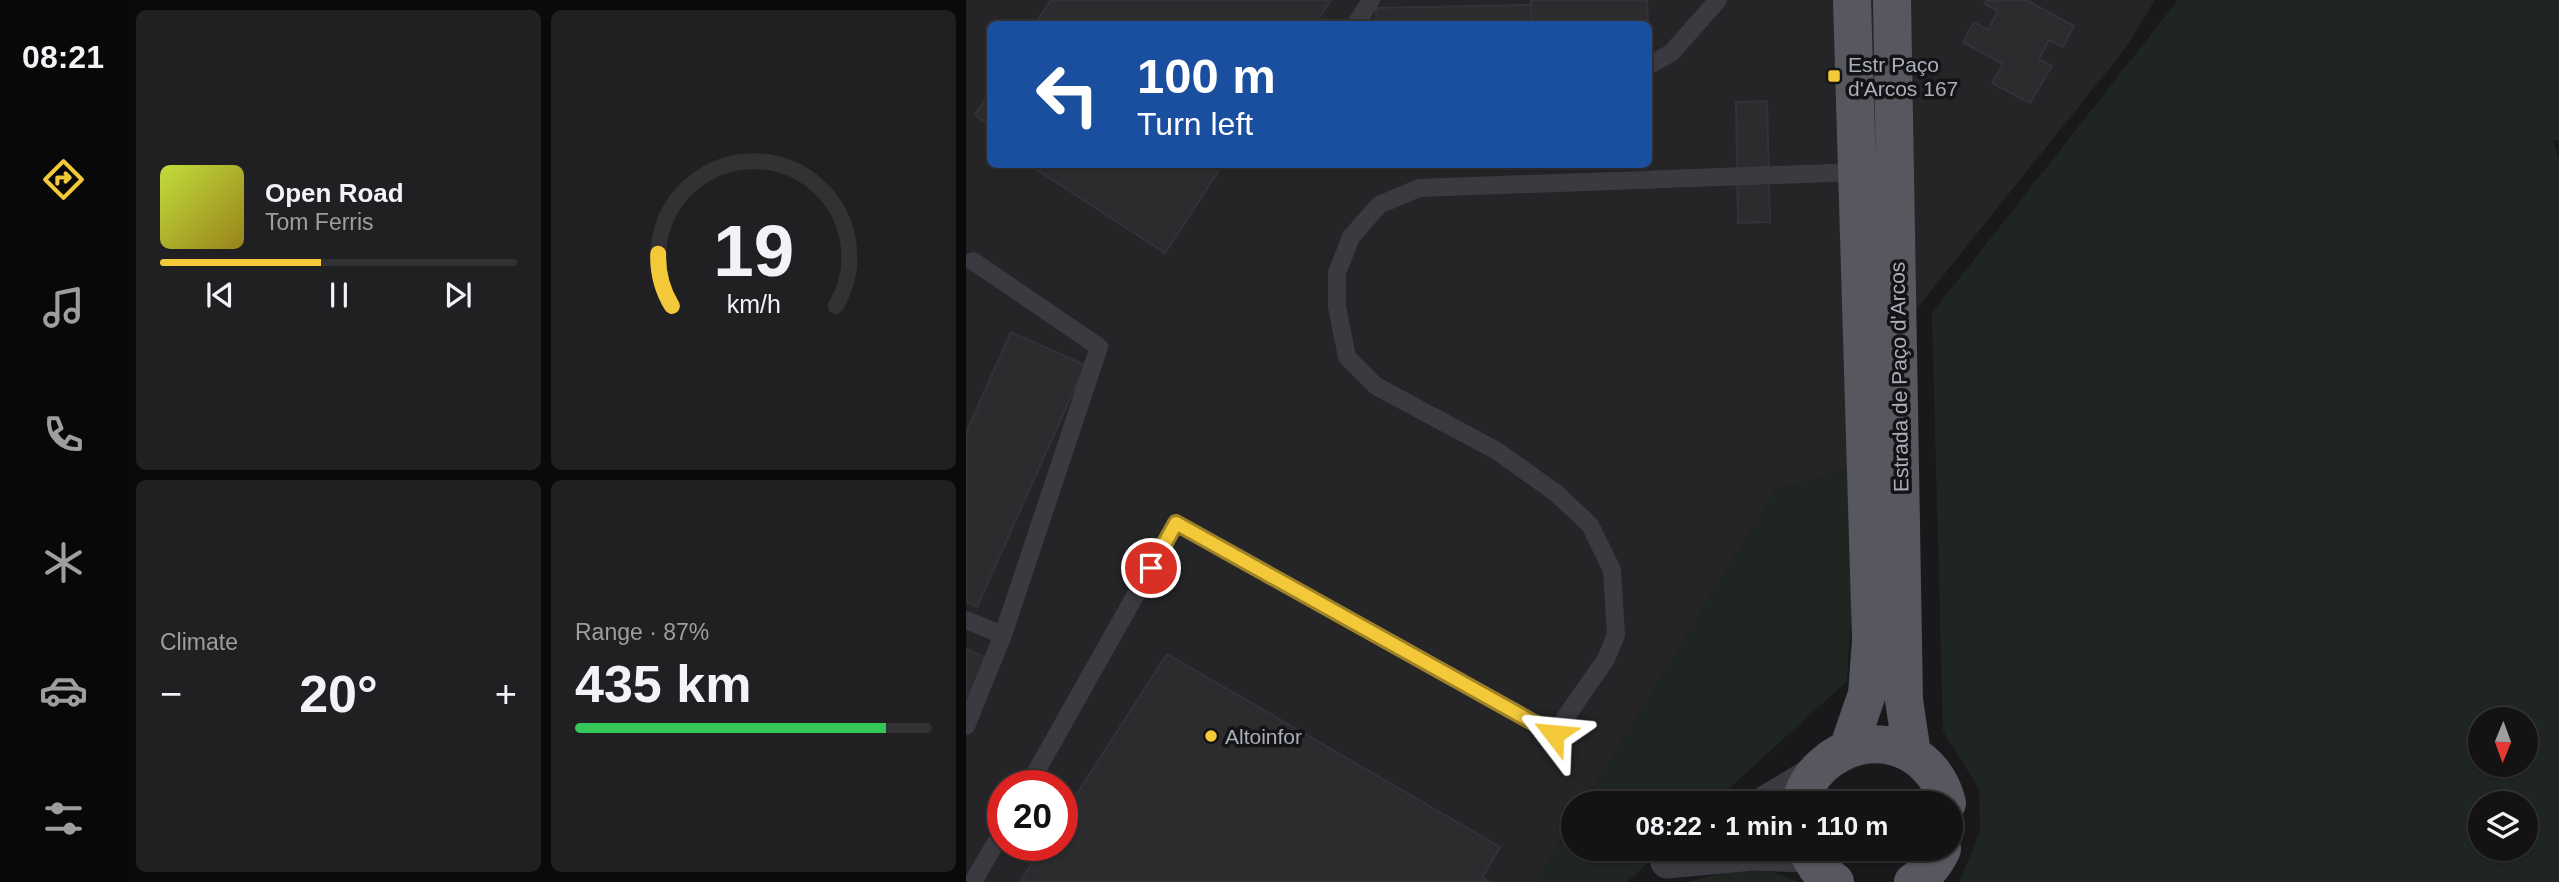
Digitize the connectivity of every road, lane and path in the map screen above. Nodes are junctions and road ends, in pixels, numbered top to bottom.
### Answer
1 (1371, 0) edge
2 (1718, 0) edge
3 (1853, 0) edge
4 (1892, 0) edge
5 (1358, 21) edge
6 (1652, 64) edge
7 (1857, 173) junction
8 (969, 259) edge
9 (966, 279) edge
10 (966, 620) edge
11 (1003, 635) junction
12 (966, 726) edge
13 (1848, 749) junction
14 (1912, 754) junction
15 (1037, 770) edge
16 (1808, 788) edge
17 (1944, 791) edge
18 (987, 858) edge
19 (1935, 861) edge
20 (1817, 862) edge
21 (1667, 864) edge
22 (973, 882) edge
23 (1913, 882) edge

1 - 5 lane
2 - 6 lane
3 - 7 main road, Estrada de Paço d'Arcos
4 - 14 main road, Estrada de Paço d'Arcos
7 - 13 main road, Estrada de Paço d'Arcos
7 - 15 lane
8 - 9 lane
8 - 11 lane
10 - 11 lane
11 - 12 lane
13 - 14 main road
13 - 16 main road
14 - 17 main road
18 - 22 lane
19 - 23 main road
20 - 21 street

